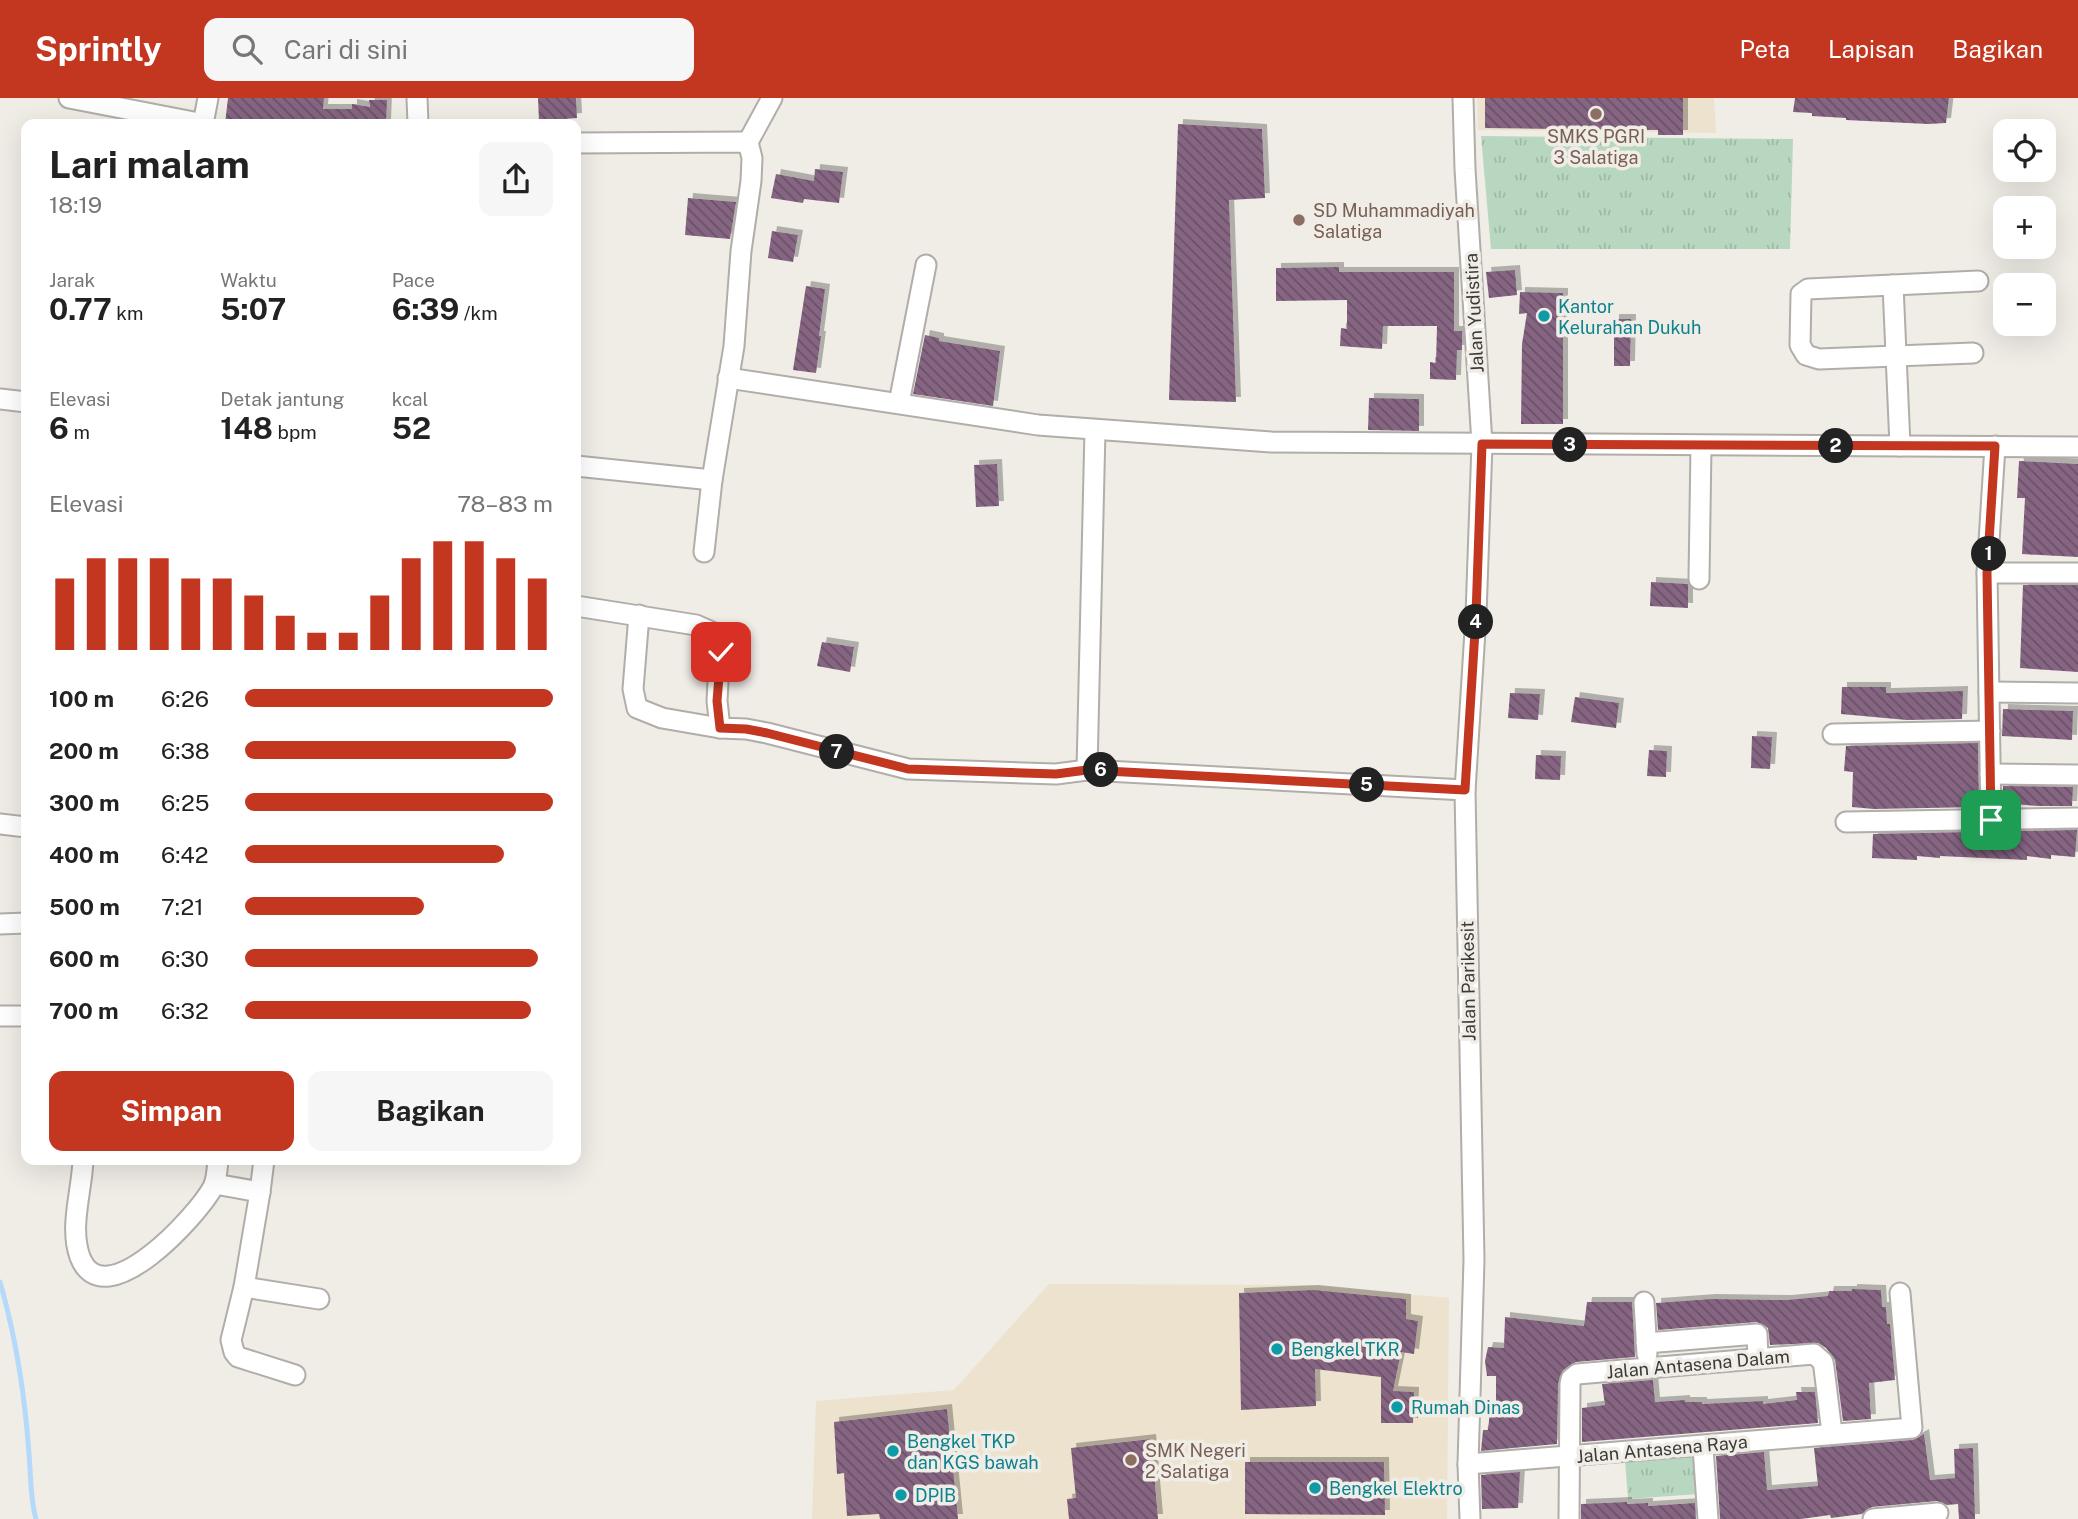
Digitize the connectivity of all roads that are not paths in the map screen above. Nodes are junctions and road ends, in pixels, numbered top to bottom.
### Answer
1 (69, 98) edge
2 (208, 98) edge
3 (417, 98) edge
4 (772, 98) edge
5 (1463, 98) edge
6 (177, 119) edge
7 (204, 119) edge
8 (418, 119) edge
9 (748, 142) junction
10 (581, 143) edge
11 (926, 265) dead end
12 (1978, 281) dead end
13 (1893, 285) junction
14 (1973, 353) dead end
15 (1896, 355) junction
16 (728, 378) junction
17 (0, 399) edge
18 (21, 401) edge
19 (900, 403) junction
20 (1096, 430) junction
21 (1482, 444) junction
22 (1701, 446) junction
23 (1900, 446) junction
24 (1995, 446) junction
25 (2078, 447) edge
26 (581, 467) edge
27 (712, 480) junction
28 (704, 552) dead end
29 (1987, 573) junction
30 (2078, 573) edge
31 (1699, 579) dead end
32 (581, 607) edge
33 (639, 615) junction
34 (1989, 692) junction
35 (2078, 692) edge
36 (720, 728) junction
37 (1990, 731) junction
38 (1833, 734) dead end
39 (1087, 770) junction
40 (1990, 774) junction
41 (2078, 775) edge
42 (1465, 790) junction
43 (2078, 818) edge
44 (1991, 820) junction
45 (1846, 822) dead end
46 (0, 824) edge
47 (21, 826) edge
48 (21, 923) edge
49 (0, 924) edge
50 (0, 1016) edge
51 (21, 1016) edge
52 (82, 1165) edge
53 (217, 1165) edge
54 (263, 1165) edge
55 (215, 1184) junction
56 (260, 1192) junction
57 (244, 1287) junction
58 (1900, 1293) dead end
59 (319, 1299) dead end
60 (1644, 1302) dead end
61 (1646, 1343) junction
62 (1758, 1359) junction
63 (1647, 1369) junction
64 (295, 1376) dead end
65 (1832, 1433) junction
66 (1703, 1447) junction
67 (1570, 1456) junction
68 (1468, 1464) junction
69 (1938, 1513) dead end
70 (1470, 1519) edge
71 (1569, 1519) edge
72 (1708, 1519) edge
73 (1873, 1519) edge

1 - 6 street
2 - 7 street
3 - 8 street
4 - 9 street
5 - 21 street, Jalan Yudistira
9 - 10 street
9 - 16 street
11 - 19 street
12 - 13 street
13 - 15 street
13 - 15 street
14 - 15 street
15 - 23 street
16 - 19 street
16 - 27 street
17 - 18 street
19 - 20 street
20 - 21 street
20 - 39 street
21 - 22 street
21 - 42 street, Jalan Parikesit
22 - 23 street
22 - 31 street
23 - 24 street
24 - 25 street
24 - 29 street
26 - 27 street
27 - 28 street
29 - 30 street
29 - 34 street
32 - 33 street
33 - 36 street
33 - 36 street
34 - 35 street
34 - 37 street
36 - 39 street
37 - 38 street
37 - 40 street
39 - 42 street
40 - 41 street
40 - 44 street
42 - 68 street, Jalan Parikesit
43 - 44 street
44 - 45 street
46 - 47 street
48 - 49 street
50 - 51 street
52 - 55 street
53 - 55 street
54 - 56 street
55 - 56 street
56 - 57 street
57 - 59 street
57 - 64 street
58 - 65 street, Jalan Antasena Raya
60 - 61 street
61 - 62 street
61 - 63 street
62 - 63 street, Jalan Antasena Dalam
62 - 65 street, Jalan Antasena Dalam
63 - 67 street, Jalan Antasena Dalam
65 - 66 street, Jalan Antasena Raya
66 - 67 street, Jalan Antasena Raya
66 - 72 street
67 - 68 street, Jalan Antasena Raya
67 - 71 street
68 - 70 street, Jalan Parikesit
69 - 73 street

